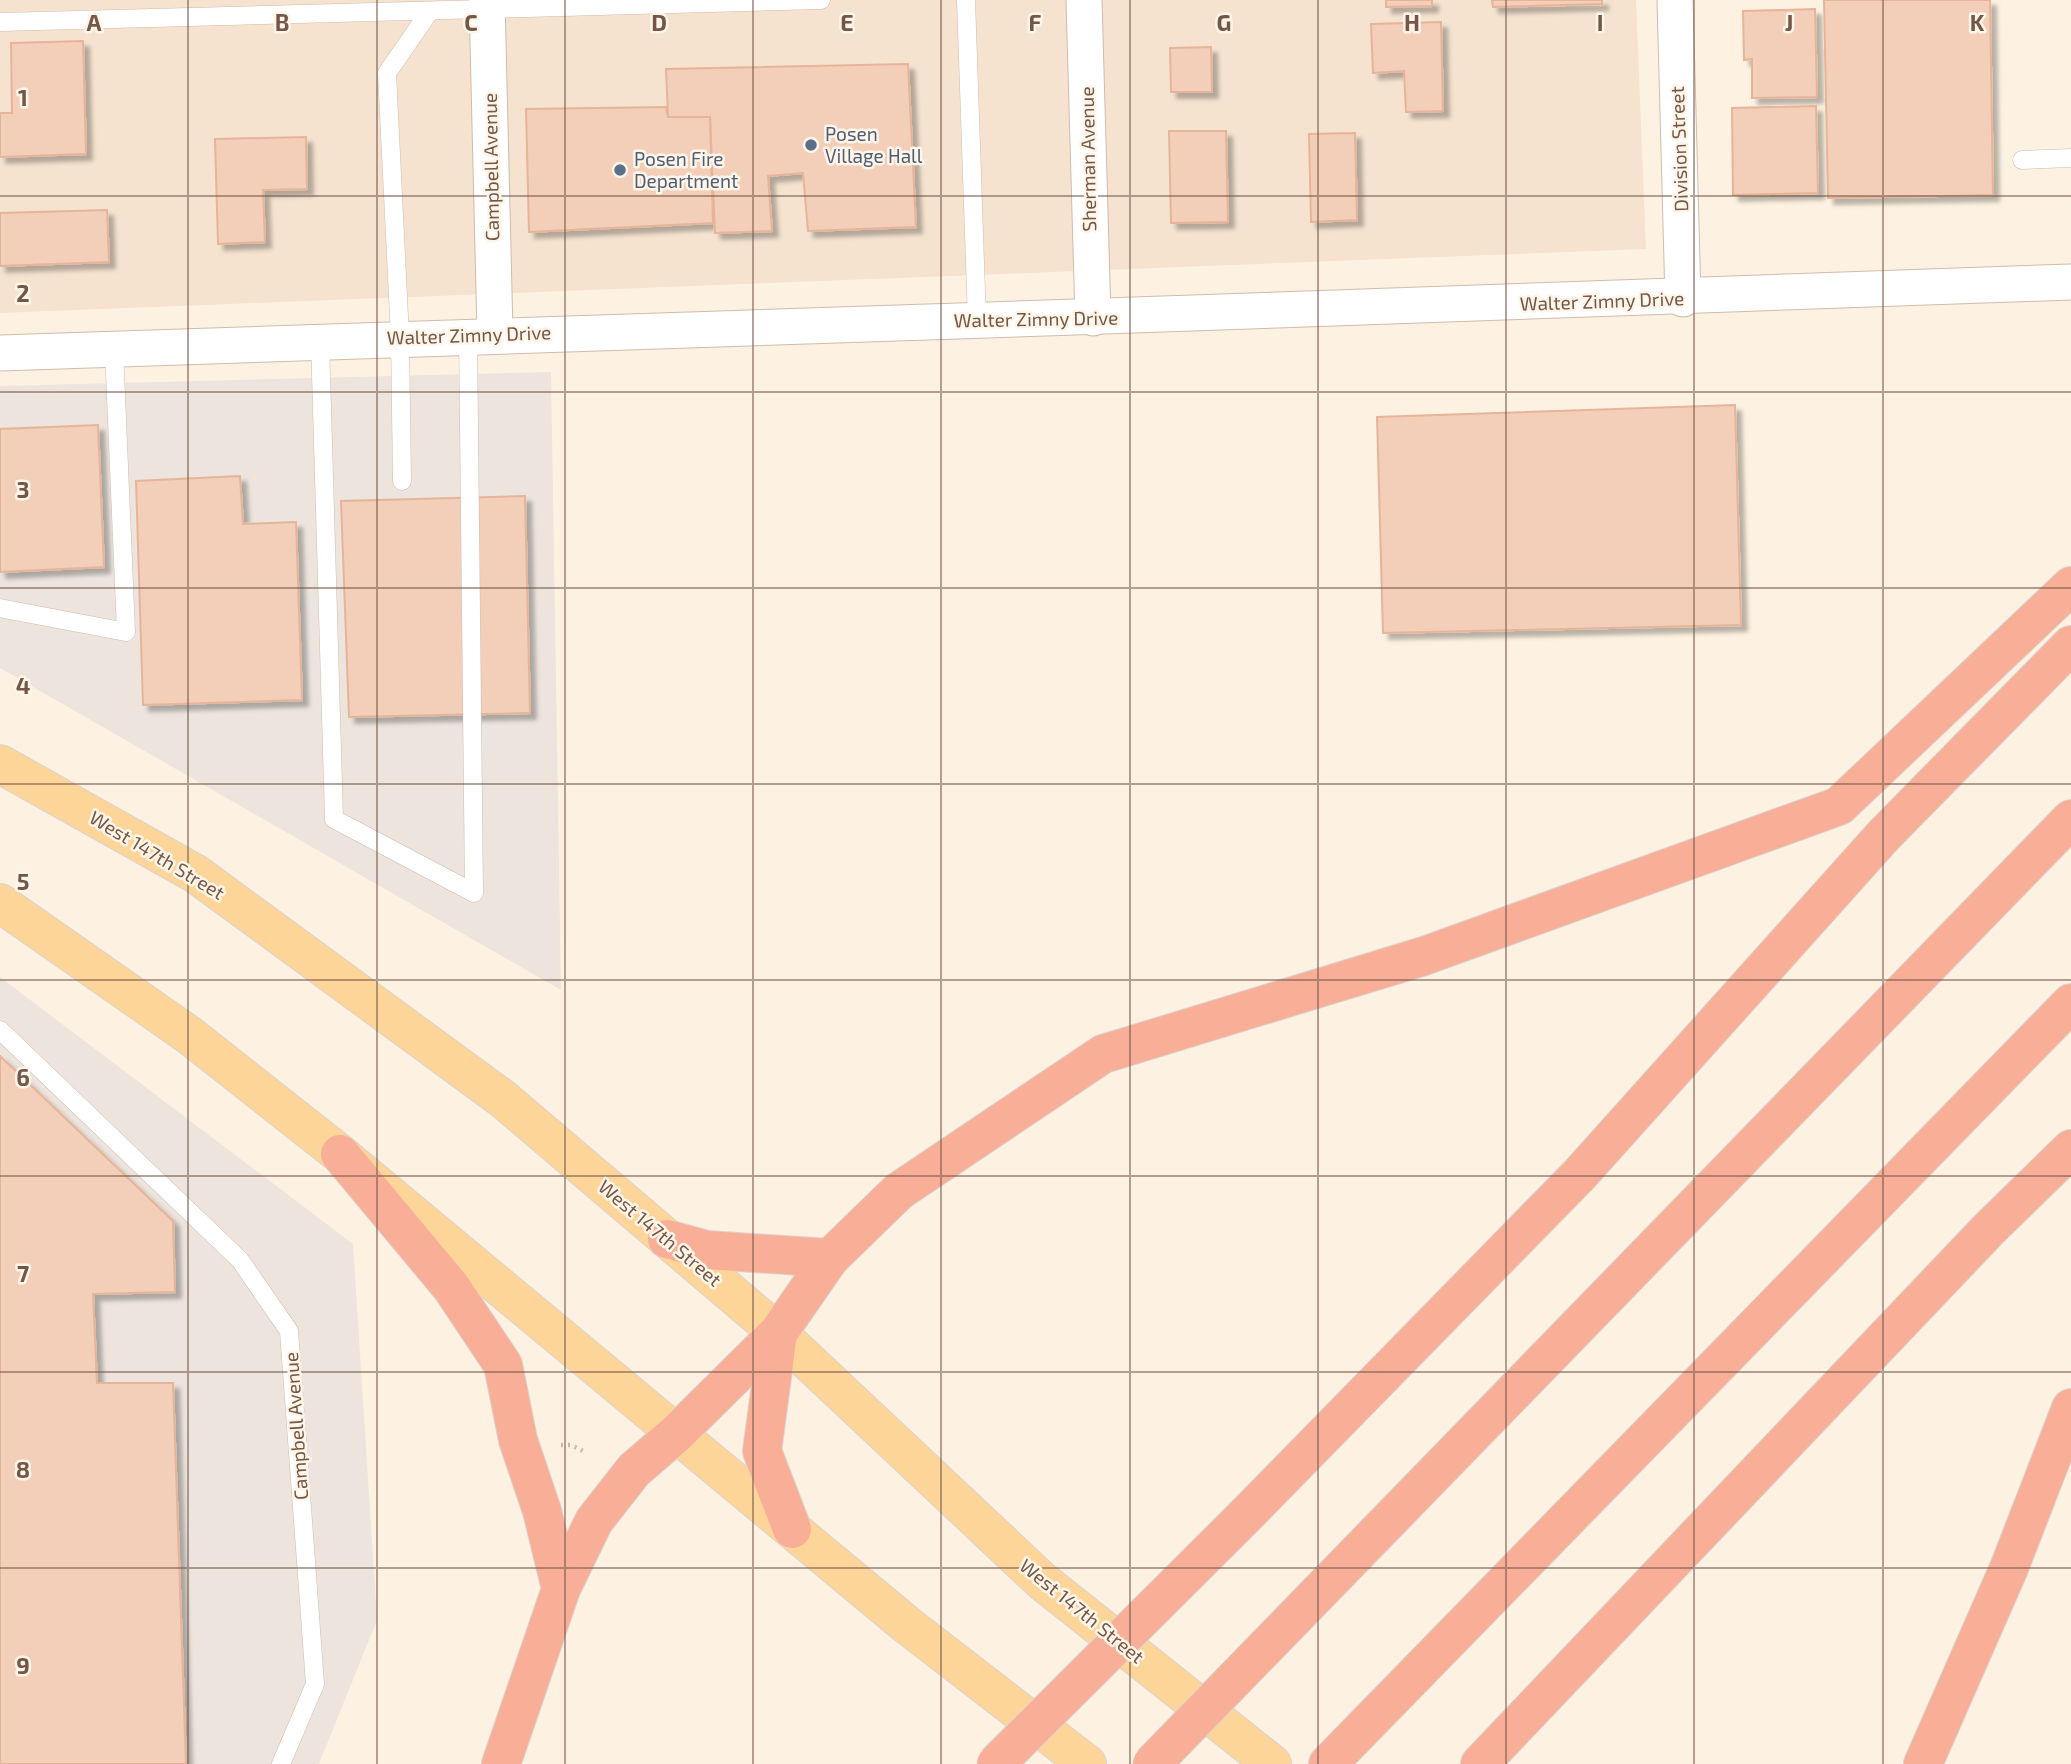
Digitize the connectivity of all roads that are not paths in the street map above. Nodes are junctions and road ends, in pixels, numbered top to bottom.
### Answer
1 (821, 0) edge
2 (966, 0) edge
3 (1084, 0) edge
4 (1675, 0) edge
5 (782, 1) edge
6 (487, 4) edge
7 (176, 9) edge
8 (430, 11) junction
9 (0, 22) edge
10 (2071, 158) edge
11 (2022, 160) dead end
12 (2071, 282) edge
13 (1682, 299) junction
14 (1093, 318) junction
15 (978, 321) junction
16 (482, 334) junction
17 (400, 337) junction
18 (320, 340) junction
19 (114, 349) junction
20 (0, 353) edge
21 (402, 481) dead end
22 (2071, 586) edge
23 (0, 608) edge
24 (2071, 645) edge
25 (0, 764) edge
26 (2071, 819) edge
27 (0, 903) edge
28 (2071, 1003) edge
29 (0, 1030) edge
30 (2071, 1149) edge
31 (341, 1154) junction
32 (667, 1239) junction
33 (830, 1258) junction
34 (778, 1333) junction
35 (2071, 1408) edge
36 (677, 1433) junction
37 (792, 1529) junction
38 (561, 1589) junction
39 (1486, 1758) edge
40 (281, 1764) edge
41 (501, 1764) edge
42 (996, 1764) edge
43 (1087, 1764) edge
44 (1152, 1764) edge
45 (1272, 1764) edge
46 (1328, 1764) edge
47 (1923, 1764) edge

1 - 5 lane
2 - 15 lane
3 - 14 street, Sherman Avenue
4 - 13 street, Division Street
5 - 6 lane
6 - 8 lane
6 - 16 street, Campbell Avenue
7 - 8 lane
7 - 9 lane
8 - 17 lane
10 - 11 lane
12 - 13 street, Walter Zimny Drive
13 - 14 street, Walter Zimny Drive
14 - 15 street, Walter Zimny Drive
15 - 16 street, Walter Zimny Drive
16 - 17 street, Walter Zimny Drive
16 - 18 lane
17 - 18 street, Walter Zimny Drive
17 - 21 lane
18 - 19 street, Walter Zimny Drive
19 - 20 street, Walter Zimny Drive
19 - 23 lane
22 - 33 highway
24 - 42 highway, bridge
25 - 32 main road, West 147th Street
26 - 44 highway, bridge
27 - 31 main road
28 - 46 highway
29 - 40 lane, Campbell Avenue
30 - 39 highway
31 - 36 main road
31 - 38 highway
32 - 33 highway
32 - 34 main road, West 147th Street
33 - 34 highway
34 - 36 highway
34 - 37 highway
34 - 45 main road, West 147th Street
35 - 47 highway
36 - 37 main road
36 - 38 highway
37 - 43 main road
38 - 41 highway

